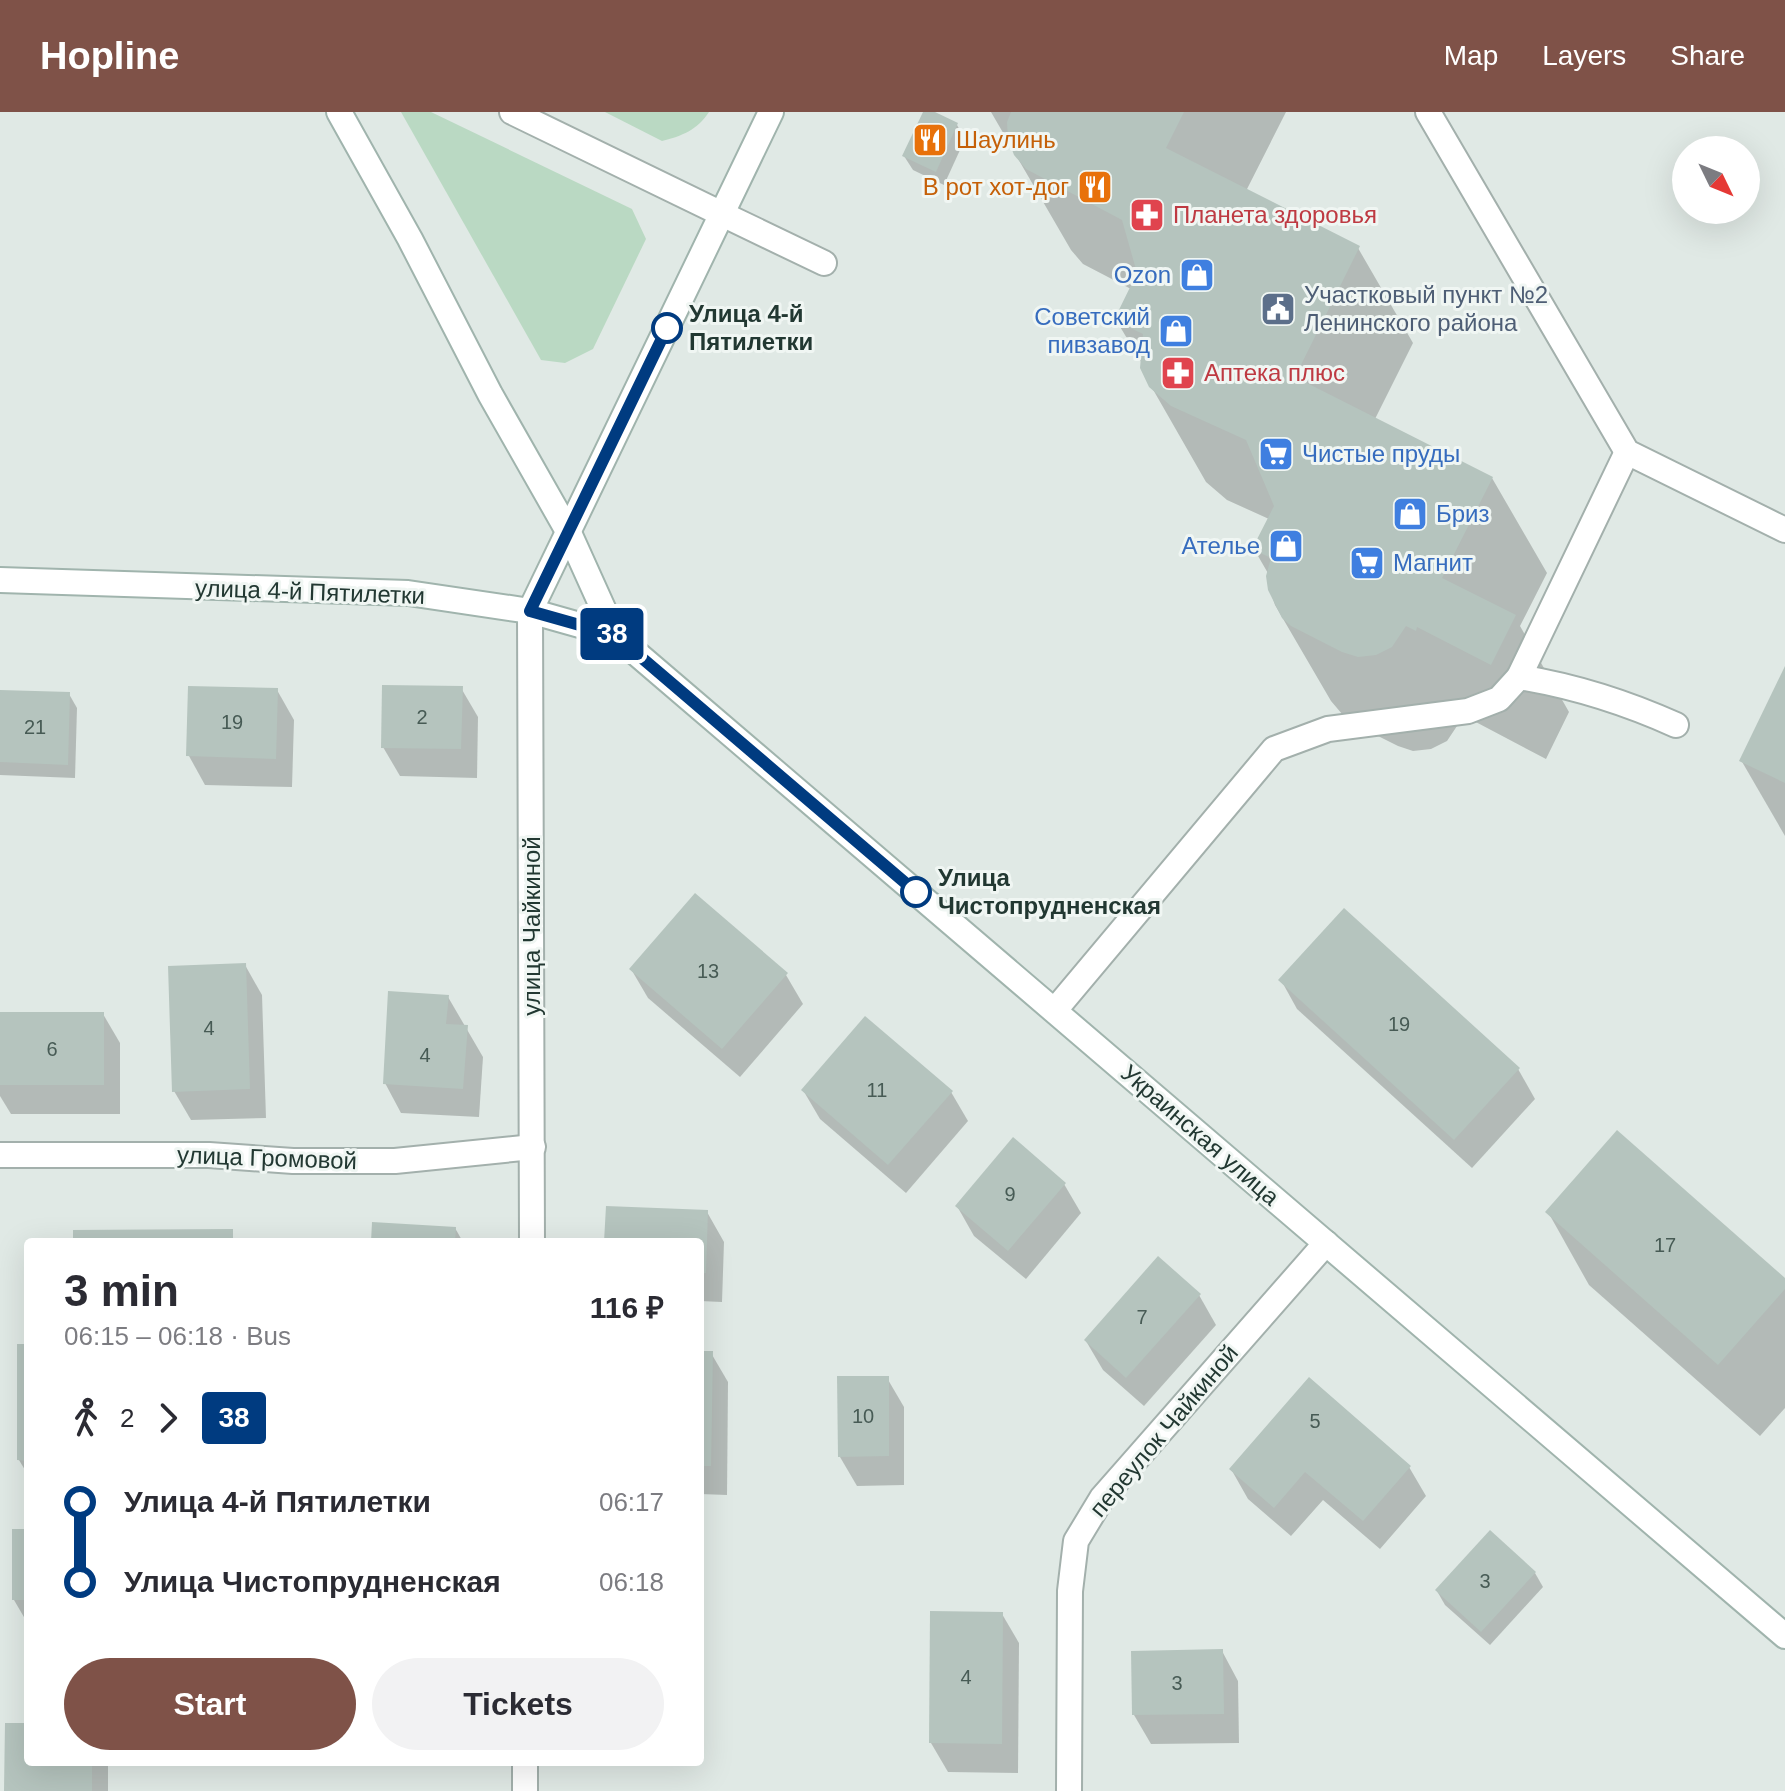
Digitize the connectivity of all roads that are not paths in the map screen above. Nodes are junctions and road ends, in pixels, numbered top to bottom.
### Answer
1 (339, 112) edge
2 (512, 112) edge
3 (771, 112) edge
4 (1428, 112) edge
5 (722, 214) junction
6 (824, 263) dead end
7 (1627, 452) junction
8 (1785, 530) edge
9 (569, 533) junction
10 (0, 580) edge
11 (530, 611) junction
12 (615, 635) junction
13 (1519, 677) junction
14 (1676, 725) dead end
15 (1055, 1010) junction
16 (533, 1147) junction
17 (0, 1155) edge
18 (532, 1238) edge
19 (1326, 1243) junction
20 (1785, 1636) edge
21 (525, 1766) edge
22 (525, 1791) edge
23 (1069, 1791) edge

1 - 9 street
2 - 5 street
3 - 5 street
4 - 7 street
5 - 6 street
5 - 9 street
7 - 8 street
7 - 13 street
9 - 11 street
9 - 12 street
10 - 11 street, улица 4-й Пятилетки
11 - 12 street, улица 4-й Пятилетки
11 - 16 street, улица Чайкиной
12 - 15 street, Украинская улица
13 - 14 street
13 - 15 street
15 - 19 street, Украинская улица
16 - 17 street, улица Громовой
16 - 18 street, улица Чайкиной
19 - 20 street, Украинская улица
19 - 23 street, переулок Чайкиной
21 - 22 street

